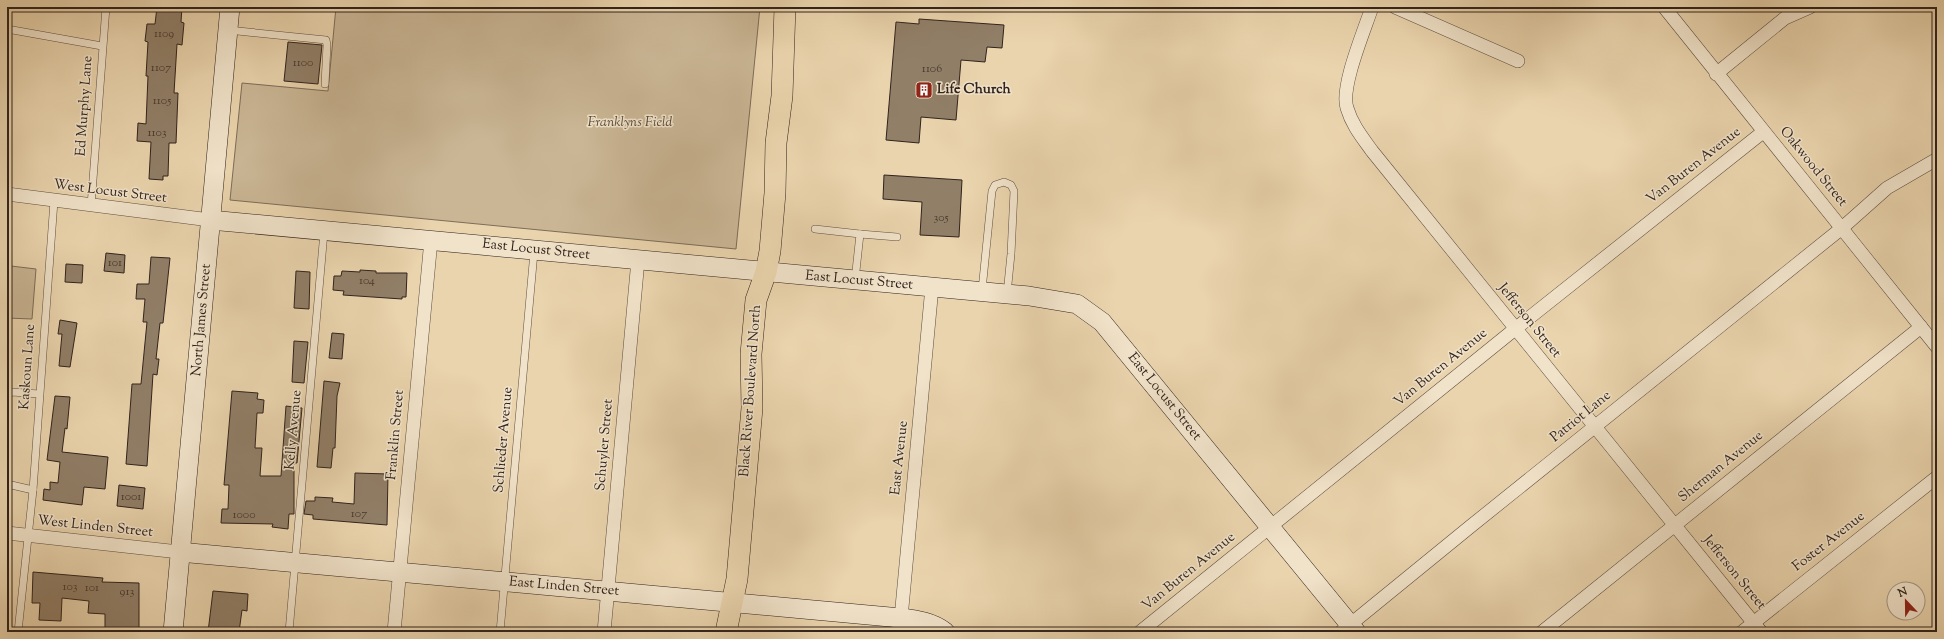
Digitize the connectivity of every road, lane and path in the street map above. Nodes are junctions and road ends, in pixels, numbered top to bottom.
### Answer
1 (106, 7) edge
2 (230, 7) edge
3 (785, 7) edge
4 (1372, 7) edge
5 (1395, 7) edge
6 (1664, 7) edge
7 (1810, 7) edge
8 (7, 29) edge
9 (228, 30) junction
10 (102, 46) junction
11 (1518, 61) dead end
12 (1716, 74) junction
13 (325, 84) dead end
14 (1763, 132) junction
15 (1937, 158) edge
16 (7, 194) edge
17 (54, 201) junction
18 (92, 206) junction
19 (210, 220) junction
20 (1842, 228) junction
21 (815, 229) dead end
22 (325, 230) junction
23 (860, 234) junction
24 (897, 237) dead end
25 (431, 240) junction
26 (534, 250) junction
27 (638, 260) junction
28 (766, 272) junction
29 (855, 280) junction
30 (932, 287) junction
31 (982, 291) junction
32 (1007, 294) junction
33 (1921, 327) junction
34 (1515, 329) junction
35 (1937, 347) edge
36 (39, 394) junction
37 (7, 395) edge
38 (1594, 427) junction
39 (1937, 477) edge
40 (7, 484) edge
41 (33, 490) junction
42 (1674, 525) junction
43 (1269, 528) junction
44 (7, 533) edge
45 (29, 535) junction
46 (180, 552) junction
47 (296, 563) junction
48 (399, 572) junction
49 (503, 582) junction
50 (608, 591) junction
51 (734, 603) junction
52 (899, 625) edge
53 (1757, 627) edge
54 (1349, 630) edge
55 (18, 632) edge
56 (173, 632) edge
57 (289, 632) edge
58 (394, 632) edge
59 (500, 632) edge
60 (604, 632) edge
61 (726, 632) edge
62 (945, 632) edge
63 (1140, 632) edge
64 (1542, 632) edge
65 (1742, 632) edge

1 - 10 lane, Ed Murphy Lane
2 - 9 street, North James Street
3 - 28 main road, Black River Boulevard North
4 - 34 street, Jefferson Street
5 - 11 street
6 - 12 street, Oakwood Street
7 - 12 street
8 - 10 lane
9 - 13 lane
9 - 19 street, North James Street
10 - 18 lane, Ed Murphy Lane
12 - 14 street, Oakwood Street
14 - 20 street, Oakwood Street
14 - 34 street, Van Buren Avenue
15 - 20 street, Patriot Lane
16 - 17 street, West Locust Street
17 - 18 street, West Locust Street
17 - 36 lane, Kaskoun Lane
18 - 19 street, West Locust Street
19 - 22 street, East Locust Street
19 - 46 street, North James Street
20 - 33 street, Oakwood Street
20 - 38 street, Patriot Lane
21 - 23 lane
22 - 25 street, East Locust Street
22 - 47 lane, Kelly Avenue
23 - 24 lane
23 - 29 lane
25 - 26 street, East Locust Street
25 - 48 street, Franklin Street
26 - 27 street, East Locust Street
26 - 49 lane, Schlieder Avenue
27 - 28 street, East Locust Street
27 - 50 street, Schuyler Street
28 - 29 street, East Locust Street
28 - 51 main road, Black River Boulevard North
29 - 30 street, East Locust Street
30 - 31 street, East Locust Street
30 - 52 street, East Avenue
31 - 32 street, East Locust Street
31 - 32 lane
32 - 43 street, East Locust Street
33 - 35 street, Oakwood Street
33 - 42 street, Sherman Avenue
34 - 38 street, Jefferson Street
34 - 43 street, Van Buren Avenue
36 - 37 lane
36 - 41 lane, Kaskoun Lane
38 - 42 street, Jefferson Street
38 - 54 street, Patriot Lane
39 - 53 street, Foster Avenue
40 - 41 lane
41 - 45 lane, Kaskoun Lane
42 - 53 street, Jefferson Street
42 - 64 street, Sherman Avenue
43 - 54 street, East Locust Street
43 - 63 street, Van Buren Avenue
44 - 45 street, West Linden Street
45 - 46 street, West Linden Street
45 - 55 lane, Kaskoun Lane
46 - 47 street, East Linden Street
46 - 56 street, North James Street
47 - 48 street, East Linden Street
47 - 57 lane, Kelly Avenue
48 - 49 street, East Linden Street
48 - 58 street, Franklin Street
49 - 50 street, East Linden Street
49 - 59 lane, Schlieder Avenue
50 - 51 street, East Linden Street
50 - 60 street, Schuyler Street
51 - 52 street, East Linden Street
51 - 61 main road, Black River Boulevard North
52 - 62 street, East Linden Street
53 - 65 street, Foster Avenue

